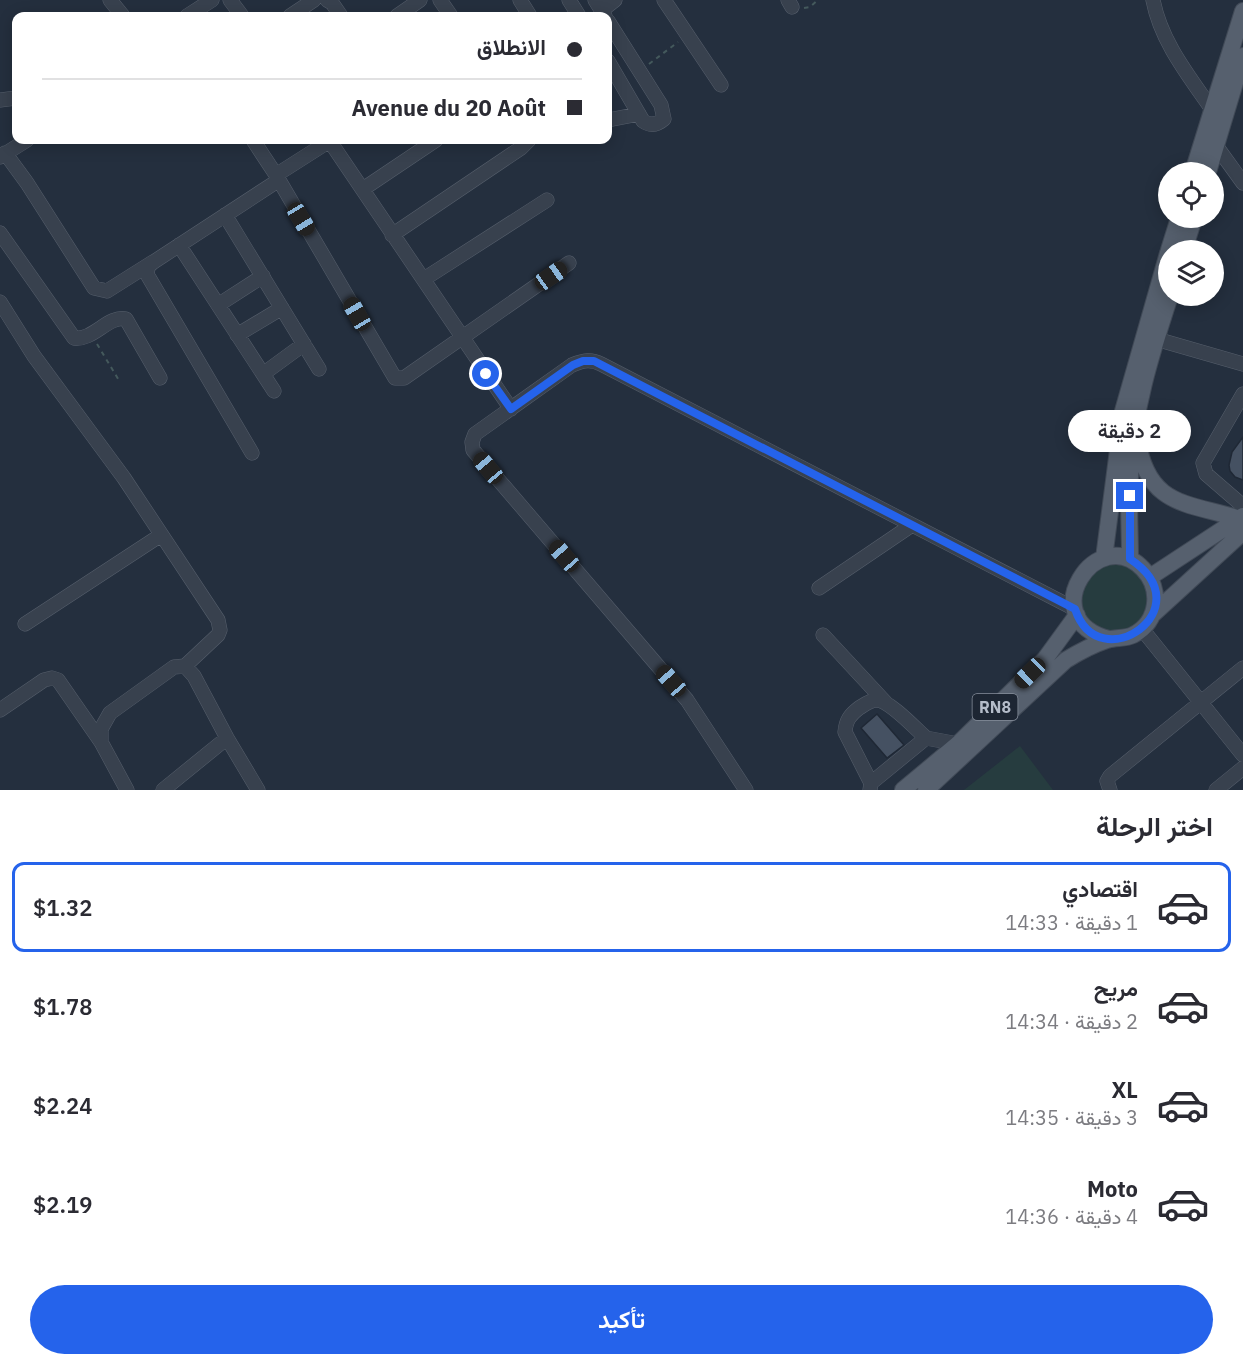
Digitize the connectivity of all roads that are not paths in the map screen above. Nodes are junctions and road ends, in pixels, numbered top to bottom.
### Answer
1 (110, 0) edge
2 (212, 0) edge
3 (314, 0) edge
4 (327, 0) edge
5 (420, 0) edge
6 (615, 0) edge
7 (664, 0) edge
8 (1153, 0) edge
9 (1243, 11) edge
10 (120, 12) edge
11 (193, 12) edge
12 (296, 12) edge
13 (338, 12) edge
14 (403, 12) edge
15 (602, 12) edge
16 (612, 28) edge
17 (1243, 56) edge
18 (612, 68) edge
19 (721, 85) dead end
20 (1213, 111) junction
21 (639, 114) junction
22 (612, 119) edge
23 (21, 144) edge
24 (256, 144) edge
25 (324, 144) edge
26 (333, 144) edge
27 (430, 144) edge
28 (525, 144) edge
29 (1217, 147) junction
30 (3, 155) edge
31 (1196, 162) edge
32 (1212, 162) edge
33 (277, 178) junction
34 (1243, 183) edge
35 (363, 189) junction
36 (547, 200) dead end
37 (225, 215) junction
38 (0, 233) edge
39 (392, 235) junction
40 (179, 245) junction
41 (155, 261) junction
42 (569, 263) dead end
43 (262, 276) junction
44 (424, 279) junction
45 (1158, 290) edge
46 (0, 302) edge
47 (218, 305) junction
48 (1167, 306) edge
49 (282, 308) junction
50 (237, 335) junction
51 (461, 338) junction
52 (1156, 339) junction
53 (304, 344) junction
54 (1243, 364) edge
55 (319, 369) dead end
56 (263, 374) junction
57 (160, 378) dead end
58 (274, 391) dead end
59 (1243, 394) edge
60 (511, 409) junction
61 (1135, 426) junction
62 (252, 453) dead end
63 (1242, 518) edge
64 (912, 525) junction
65 (161, 535) junction
66 (1104, 558) junction
67 (1130, 559) junction
68 (1150, 578) junction
69 (819, 588) dead end
70 (1076, 612) junction
71 (1152, 615) junction
72 (25, 624) dead end
73 (1142, 629) junction
74 (824, 635) dead end
75 (1109, 639) junction
76 (185, 666) junction
77 (1243, 668) edge
78 (1201, 703) junction
79 (888, 704) junction
80 (0, 710) edge
81 (227, 738) junction
82 (926, 738) junction
83 (100, 742) junction
84 (958, 744) junction
85 (1243, 755) edge
86 (1243, 768) edge
87 (939, 784) edge
88 (870, 787) edge
89 (127, 790) edge
90 (163, 790) edge
91 (258, 790) edge
92 (746, 790) edge
93 (903, 790) edge
94 (926, 790) edge
95 (1110, 790) edge
96 (1216, 790) edge

1 - 10 street
2 - 11 street
3 - 12 street
4 - 13 street
5 - 14 street
6 - 15 street
7 - 19 street
8 - 20 street
9 - 20 main road
16 - 21 street
17 - 29 main road
18 - 21 street
20 - 31 main road
21 - 22 street
23 - 30 street
24 - 33 street
25 - 33 street
26 - 35 street
27 - 35 street
28 - 39 street
29 - 32 main road
29 - 34 street
30 - 41 street
33 - 37 street
33 - 51 street
35 - 39 street
36 - 44 street
37 - 40 street
37 - 43 street
38 - 57 street
39 - 44 street
40 - 41 street
40 - 47 street
41 - 62 street
42 - 51 street
43 - 47 street
43 - 49 street
44 - 51 street
45 - 66 main road
46 - 65 street
47 - 50 street
48 - 52 main road
49 - 50 street
49 - 53 street
50 - 56 street
51 - 60 street
52 - 54 street
52 - 61 main road
53 - 55 street
53 - 56 street
56 - 58 street
59 - 63 street
60 - 64 street
60 - 92 street
61 - 63 main road
61 - 67 main road
63 - 68 main road
63 - 71 main road
64 - 69 street
64 - 70 street
65 - 72 street
65 - 76 street
66 - 67 main road
66 - 70 main road, RN8
67 - 68 main road
68 - 71 main road
70 - 75 main road
70 - 84 main road, RN8
71 - 73 main road
73 - 75 main road, RN8
73 - 78 street
74 - 79 street
75 - 87 main road, RN8
76 - 81 street
76 - 83 street
77 - 78 street
78 - 85 street
78 - 95 street
79 - 82 street
79 - 88 street
80 - 83 street
81 - 90 street
81 - 91 street
82 - 84 street
82 - 88 street
83 - 89 street
84 - 93 main road, RN8
86 - 96 street
87 - 94 main road, RN8

